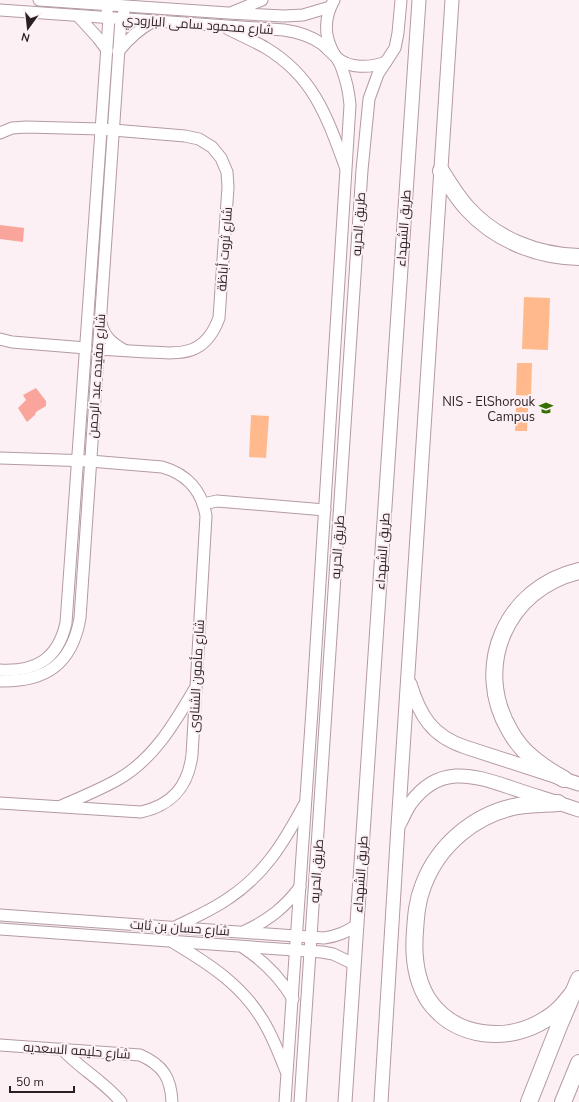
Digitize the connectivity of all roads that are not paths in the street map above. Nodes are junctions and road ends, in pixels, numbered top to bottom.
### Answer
1 (39, 0) edge
2 (262, 0) edge
3 (401, 0) edge
4 (418, 0) edge
5 (452, 0) edge
6 (332, 3) edge
7 (110, 5) junction
8 (122, 6) junction
9 (0, 10) edge
10 (228, 13) junction
11 (78, 16) junction
12 (109, 18) junction
13 (121, 19) junction
14 (154, 21) junction
15 (222, 26) junction
16 (107, 50) junction
17 (118, 52) junction
18 (336, 58) junction
19 (386, 62) junction
20 (350, 105) junction
21 (367, 106) junction
22 (101, 129) junction
23 (113, 130) junction
24 (0, 134) edge
25 (362, 170) junction
26 (347, 171) junction
27 (441, 171) junction
28 (579, 257) edge
29 (100, 317) junction
30 (0, 339) edge
31 (85, 348) junction
32 (98, 349) junction
33 (125, 350) junction
34 (0, 458) edge
35 (78, 460) junction
36 (90, 461) junction
37 (203, 504) junction
38 (325, 510) junction
39 (579, 571) edge
40 (0, 670) edge
41 (407, 676) junction
42 (0, 681) edge
43 (196, 687) junction
44 (571, 781) edge
45 (0, 803) edge
46 (306, 803) junction
47 (558, 803) junction
48 (58, 808) junction
49 (579, 810) edge
50 (398, 826) junction
51 (300, 887) junction
52 (0, 915) edge
53 (357, 925) junction
54 (175, 927) junction
55 (0, 929) edge
56 (243, 932) junction
57 (297, 936) junction
58 (312, 937) junction
59 (172, 942) junction
60 (242, 947) junction
61 (296, 950) junction
62 (311, 952) junction
63 (354, 964) junction
64 (579, 979) edge
65 (572, 994) junction
66 (293, 999) junction
67 (0, 1045) edge
68 (62, 1049) junction
69 (579, 1063) edge
70 (288, 1073) junction
71 (121, 1102) edge
72 (172, 1102) edge
73 (285, 1102) edge
74 (300, 1102) edge
75 (345, 1102) edge
76 (382, 1102) edge
77 (529, 1102) edge
78 (563, 1102) edge

1 - 7 street, شارع محمود سامى البارودي
2 - 10 street
3 - 19 street, طريق الحريه
4 - 53 main road, طريق الشهداء
5 - 27 main road
6 - 10 street, شارع محمود سامى البارودي
6 - 18 street, طريق الحريه
7 - 8 street, شارع محمود سامى البارودي
7 - 12 street
8 - 10 street, شارع محمود سامى البارودي
8 - 13 street
9 - 11 street, شارع محمود سامى البارودي
11 - 12 street, شارع محمود سامى البارودي
11 - 16 street
12 - 13 street, شارع محمود سامى البارودي
12 - 16 street, شارع مفيده عبد الرحمن
13 - 14 street, شارع محمود سامى البارودي
13 - 17 street, شارع مفيده عبد الرحمن
14 - 15 street, شارع محمود سامى البارودي
14 - 17 street
15 - 18 street, شارع محمود سامى البارودي
15 - 26 street
16 - 22 street, شارع مفيده عبد الرحمن
17 - 23 street, شارع مفيده عبد الرحمن
18 - 19 street, شارع محمود سامى البارودي
18 - 20 street, طريق الحريه
19 - 21 street, طريق الحريه
20 - 21 street
20 - 26 street, طريق الحريه
21 - 25 street, طريق الحريه
22 - 23 street, شارع ثروت أباظة
22 - 24 street, شارع ثروت أباظة
22 - 31 street, شارع مفيده عبد الرحمن
23 - 29 street, شارع مفيده عبد الرحمن
23 - 33 street, شارع ثروت أباظة
25 - 26 street
25 - 58 street, طريق الحريه
26 - 38 street, طريق الحريه
27 - 28 highway
27 - 41 main road
29 - 32 street, شارع مفيده عبد الرحمن
29 - 33 street
30 - 31 street, شارع ثروت أباظة
31 - 32 street, شارع ثروت أباظة
31 - 35 street, شارع مفيده عبد الرحمن
32 - 33 street, شارع ثروت أباظة
32 - 36 street, شارع مفيده عبد الرحمن
34 - 35 street, شارع مأمون الشناوى
35 - 36 street, شارع مأمون الشناوى
35 - 40 street, شارع مفيده عبد الرحمن
36 - 37 street, شارع مأمون الشناوى
36 - 42 street, شارع مفيده عبد الرحمن
37 - 38 street
37 - 43 street, شارع مأمون الشناوى
38 - 46 street, طريق الحريه
39 - 44 highway
41 - 44 main road
41 - 50 main road
43 - 48 street
43 - 48 street, شارع مأمون الشناوى
45 - 48 street, شارع مأمون الشناوى
46 - 51 street, طريق الحريه
46 - 54 street
47 - 49 main road
47 - 50 main road
47 - 65 highway
50 - 76 main road
51 - 56 street
51 - 57 street, طريق الحريه
52 - 54 street, شارع حسان بن ثابت
53 - 58 street, شارع حسان بن ثابت
53 - 63 main road, طريق الشهداء
54 - 56 street, شارع حسان بن ثابت
55 - 59 street, شارع حسان بن ثابت
56 - 57 street, شارع حسان بن ثابت
57 - 58 street, شارع حسان بن ثابت
57 - 61 street, طريق الحريه
58 - 62 street, طريق الحريه
59 - 60 street, شارع حسان بن ثابت
59 - 70 street
60 - 61 street, شارع حسان بن ثابت
60 - 66 street
61 - 62 street, شارع حسان بن ثابت
61 - 66 street, طريق الحريه
62 - 63 street, شارع حسان بن ثابت
62 - 74 street, طريق الحريه
63 - 75 main road, طريق الشهداء
64 - 65 highway
65 - 77 highway
66 - 70 street, طريق الحريه
67 - 68 street, شارع حليمه السعديه
68 - 71 street
68 - 72 street, شارع حليمه السعديه
69 - 78 highway
70 - 73 street, طريق الحريه

